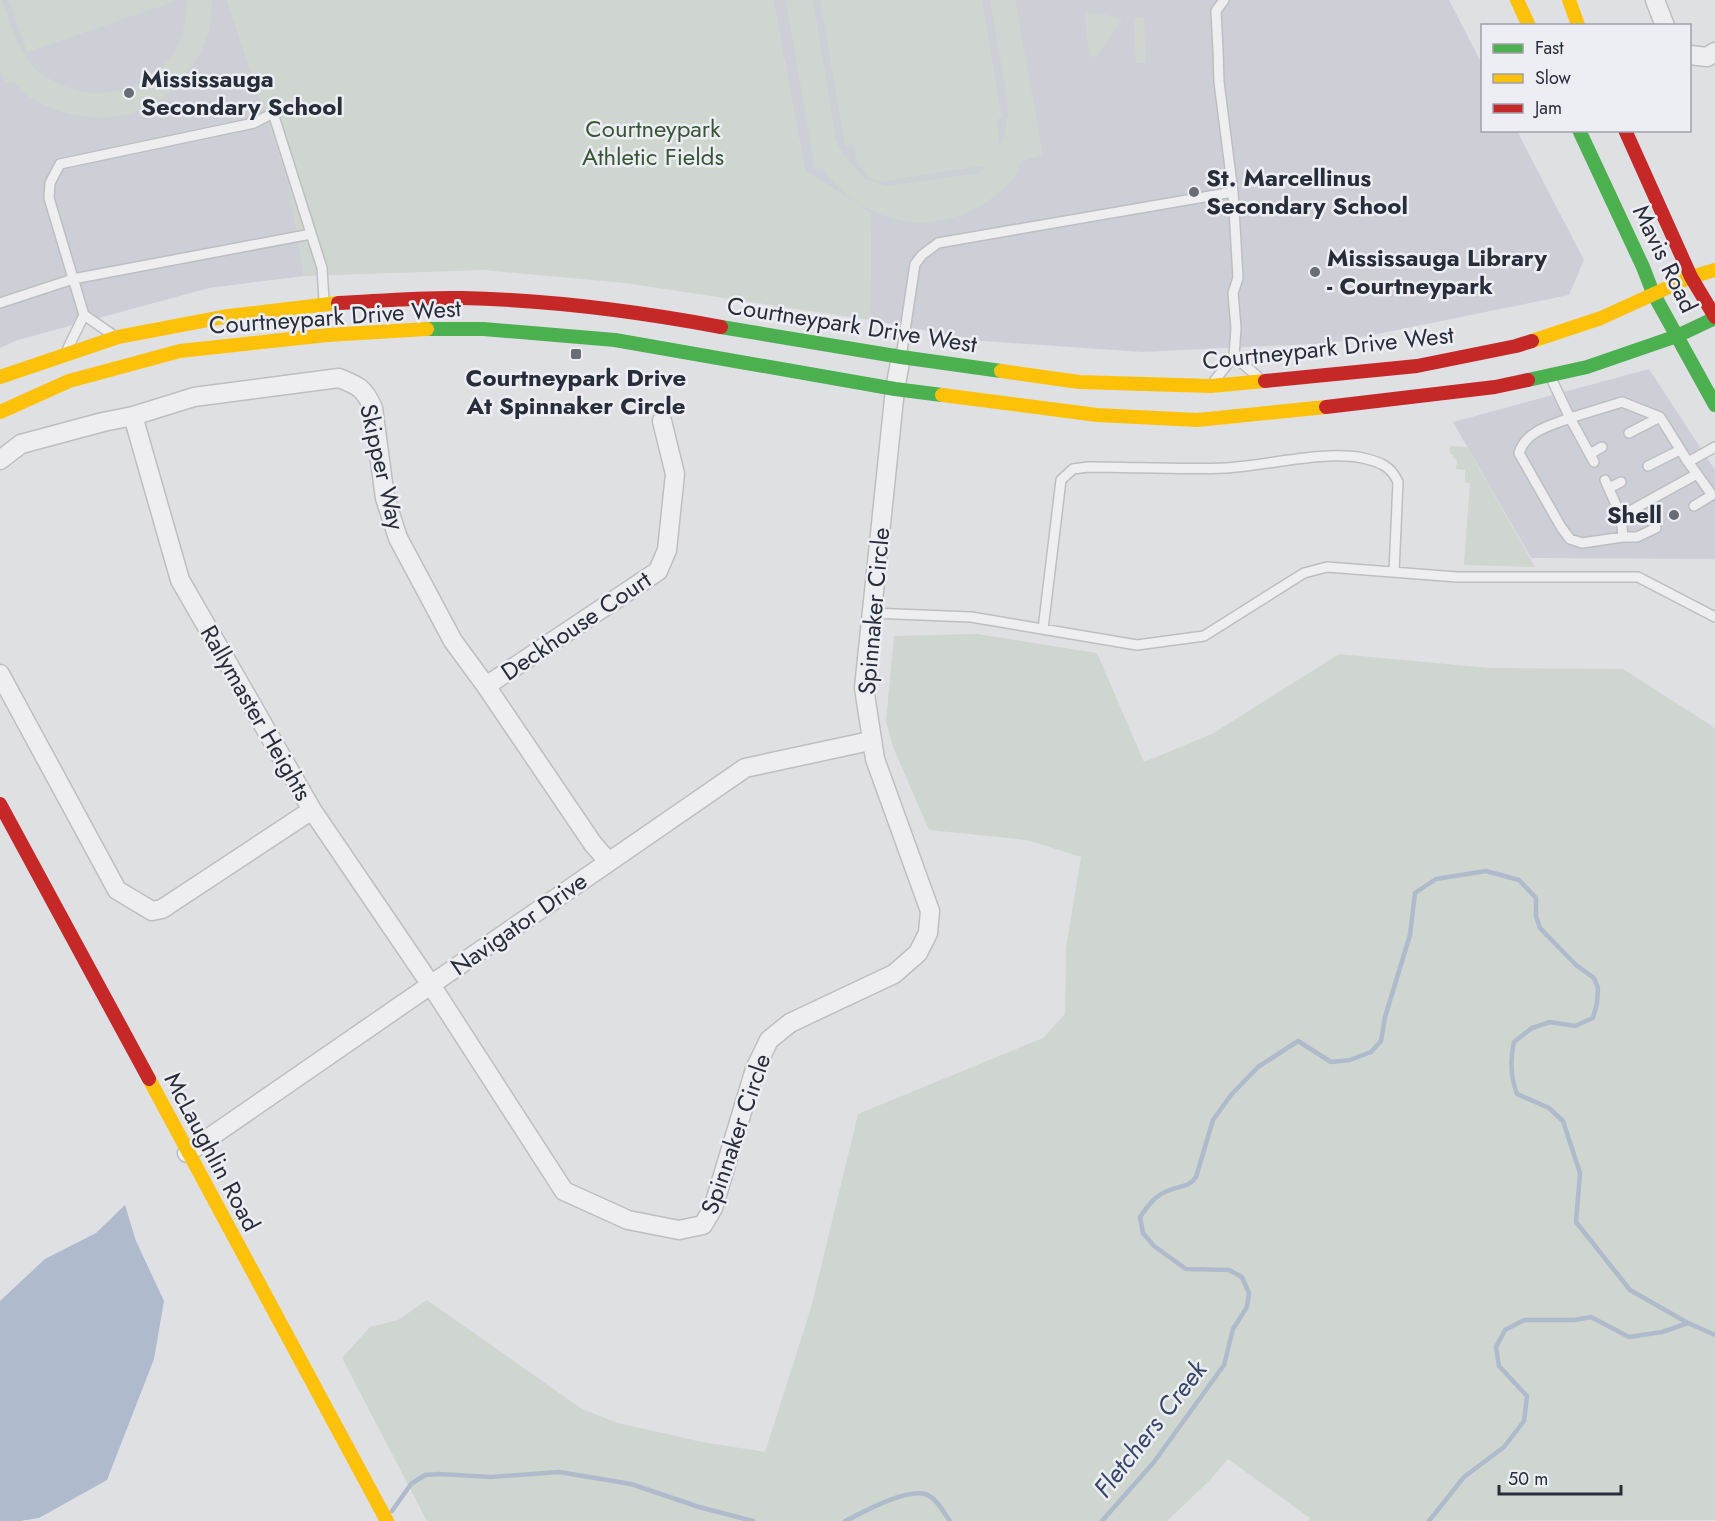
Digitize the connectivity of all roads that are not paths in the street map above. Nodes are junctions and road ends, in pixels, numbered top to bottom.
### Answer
1 (1224, 0) edge
2 (1517, 0) edge
3 (1567, 0) edge
4 (1655, 0) edge
5 (1528, 24) edge
6 (1578, 24) edge
7 (1664, 24) edge
8 (1715, 52) edge
9 (1691, 55) edge
10 (1580, 132) edge
11 (1626, 132) edge
12 (1233, 192) junction
13 (311, 234) junction
14 (1715, 270) edge
15 (1691, 277) junction
16 (73, 279) junction
17 (1653, 293) junction
18 (0, 303) edge
19 (84, 315) junction
20 (1715, 317) edge
21 (326, 319) junction
22 (1677, 336) junction
23 (118, 337) junction
24 (64, 356) junction
25 (1234, 356) junction
26 (901, 357) junction
27 (1550, 375) junction
28 (0, 377) edge
29 (1263, 382) junction
30 (1211, 386) junction
31 (895, 389) junction
32 (1715, 405) edge
33 (0, 412) edge
34 (133, 416) junction
35 (1660, 417) junction
36 (1569, 418) junction
37 (662, 421) dead end
38 (1629, 433) dead end
39 (1602, 447) dead end
40 (1715, 447) edge
41 (1680, 450) junction
42 (0, 460) edge
43 (1688, 462) junction
44 (1648, 466) dead end
45 (1697, 474) junction
46 (1621, 482) dead end
47 (1694, 506) dead end
48 (1621, 516) junction
49 (1656, 528) dead end
50 (1623, 537) junction
51 (1394, 572) junction
52 (871, 613) junction
53 (1715, 618) edge
54 (1043, 629) junction
55 (0, 674) edge
56 (486, 686) junction
57 (870, 741) junction
58 (0, 804) edge
59 (312, 810) junction
60 (608, 861) junction
61 (431, 985) junction
62 (187, 1154) junction
63 (387, 1521) edge

1 - 12 lane
2 - 5 main road
3 - 6 main road
4 - 7 street
8 - 9 street
10 - 17 main road, Mavis Road
11 - 15 main road, Mavis Road
12 - 25 lane
12 - 26 lane
13 - 16 lane
13 - 16 lane
13 - 21 lane
14 - 15 main road, Courtneypark Drive West
15 - 17 main road, Courtneypark Drive West
15 - 20 main road, Mavis Road
16 - 18 lane
16 - 19 lane
17 - 22 main road, Mavis Road
17 - 29 main road, Courtneypark Drive West
19 - 23 lane
19 - 24 lane
20 - 22 main road, Courtneypark Drive West
21 - 23 main road, Courtneypark Drive West
21 - 26 main road, Courtneypark Drive West
21 - 31 main road, Courtneypark Drive West
21 - 33 main road, Courtneypark Drive West
22 - 27 main road, Courtneypark Drive West
22 - 32 main road, Mavis Road
23 - 24 main road, Courtneypark Drive West
24 - 28 main road, Courtneypark Drive West
25 - 29 lane
25 - 30 lane
26 - 30 main road, Courtneypark Drive West
26 - 31 street, Spinnaker Circle
27 - 31 main road, Courtneypark Drive West
27 - 36 lane
29 - 30 main road, Courtneypark Drive West
31 - 52 street, Spinnaker Circle
34 - 42 street, Skipper Way
34 - 56 street, Skipper Way
34 - 59 street, Rallymaster Heights
35 - 36 lane
35 - 38 lane
35 - 41 lane
36 - 39 lane
36 - 50 lane
37 - 56 street, Deckhouse Court
40 - 43 lane
41 - 43 lane
41 - 44 lane
43 - 45 lane
45 - 47 lane
45 - 48 lane
46 - 48 lane
48 - 50 lane
49 - 50 lane
51 - 53 lane
51 - 54 lane
51 - 54 lane
52 - 54 lane
52 - 57 street, Spinnaker Circle
55 - 59 street
56 - 60 street, Skipper Way
57 - 60 street, Navigator Drive
57 - 61 street, Spinnaker Circle
58 - 62 main road, McLaughlin Road
59 - 61 street, Rallymaster Heights
60 - 61 street, Navigator Drive
61 - 62 street, Navigator Drive
62 - 63 main road, McLaughlin Road

